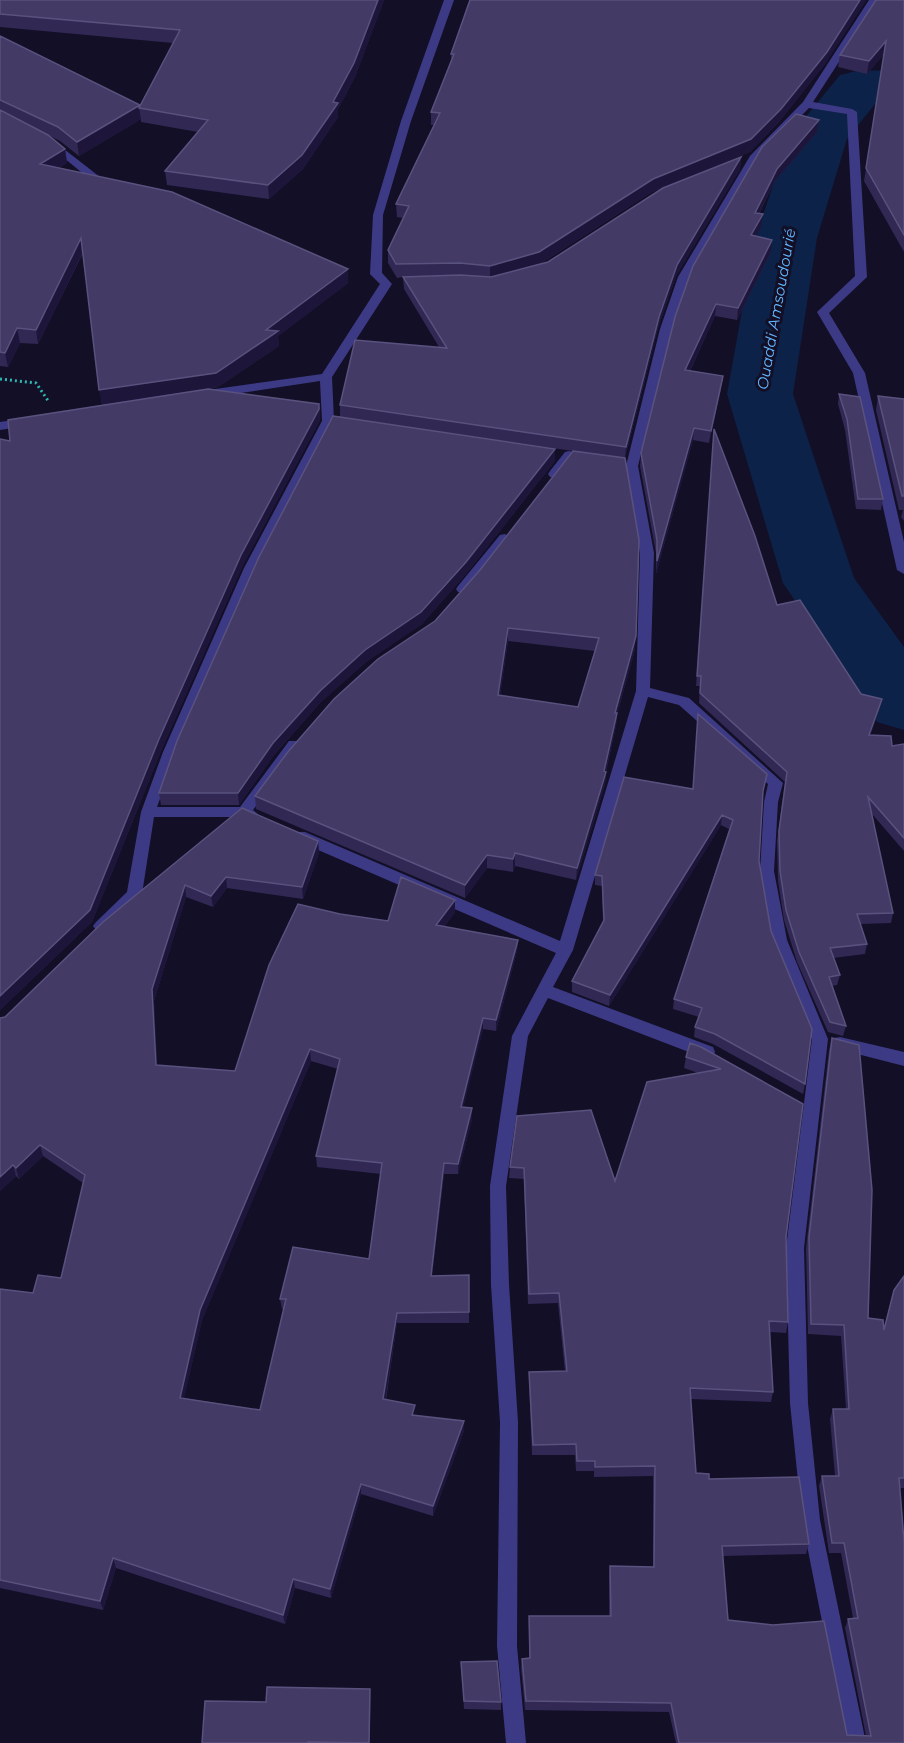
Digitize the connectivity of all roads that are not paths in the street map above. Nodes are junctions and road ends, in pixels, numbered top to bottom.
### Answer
1 (449, 0) edge
2 (874, 0) edge
3 (807, 104) junction
4 (37, 135) edge
5 (754, 156) junction
6 (735, 164) edge
7 (118, 185) edge
8 (326, 376) junction
9 (198, 396) edge
10 (59, 417) edge
11 (0, 426) edge
12 (569, 455) edge
13 (549, 481) edge
14 (515, 525) edge
15 (904, 570) edge
16 (450, 603) edge
17 (643, 691) junction
18 (304, 734) edge
19 (148, 812) junction
20 (244, 812) junction
21 (265, 821) edge
22 (286, 830) edge
23 (92, 934) edge
24 (565, 950) junction
25 (544, 990) junction
26 (820, 1039) junction
27 (904, 1059) edge
28 (725, 1062) edge
29 (792, 1100) edge
30 (811, 1110) junction
31 (516, 1743) edge
32 (856, 1743) edge

1 - 8 street
2 - 3 street
3 - 5 street
3 - 15 street
4 - 7 street
5 - 6 street
5 - 17 street
8 - 9 street
8 - 19 street
10 - 11 street
12 - 13 street
14 - 16 street
17 - 24 street
17 - 26 street
18 - 20 street
19 - 20 street
19 - 23 street
20 - 21 street
22 - 24 street
24 - 25 street
25 - 28 street
25 - 31 street
26 - 27 street
26 - 30 street
29 - 30 street
30 - 32 street

